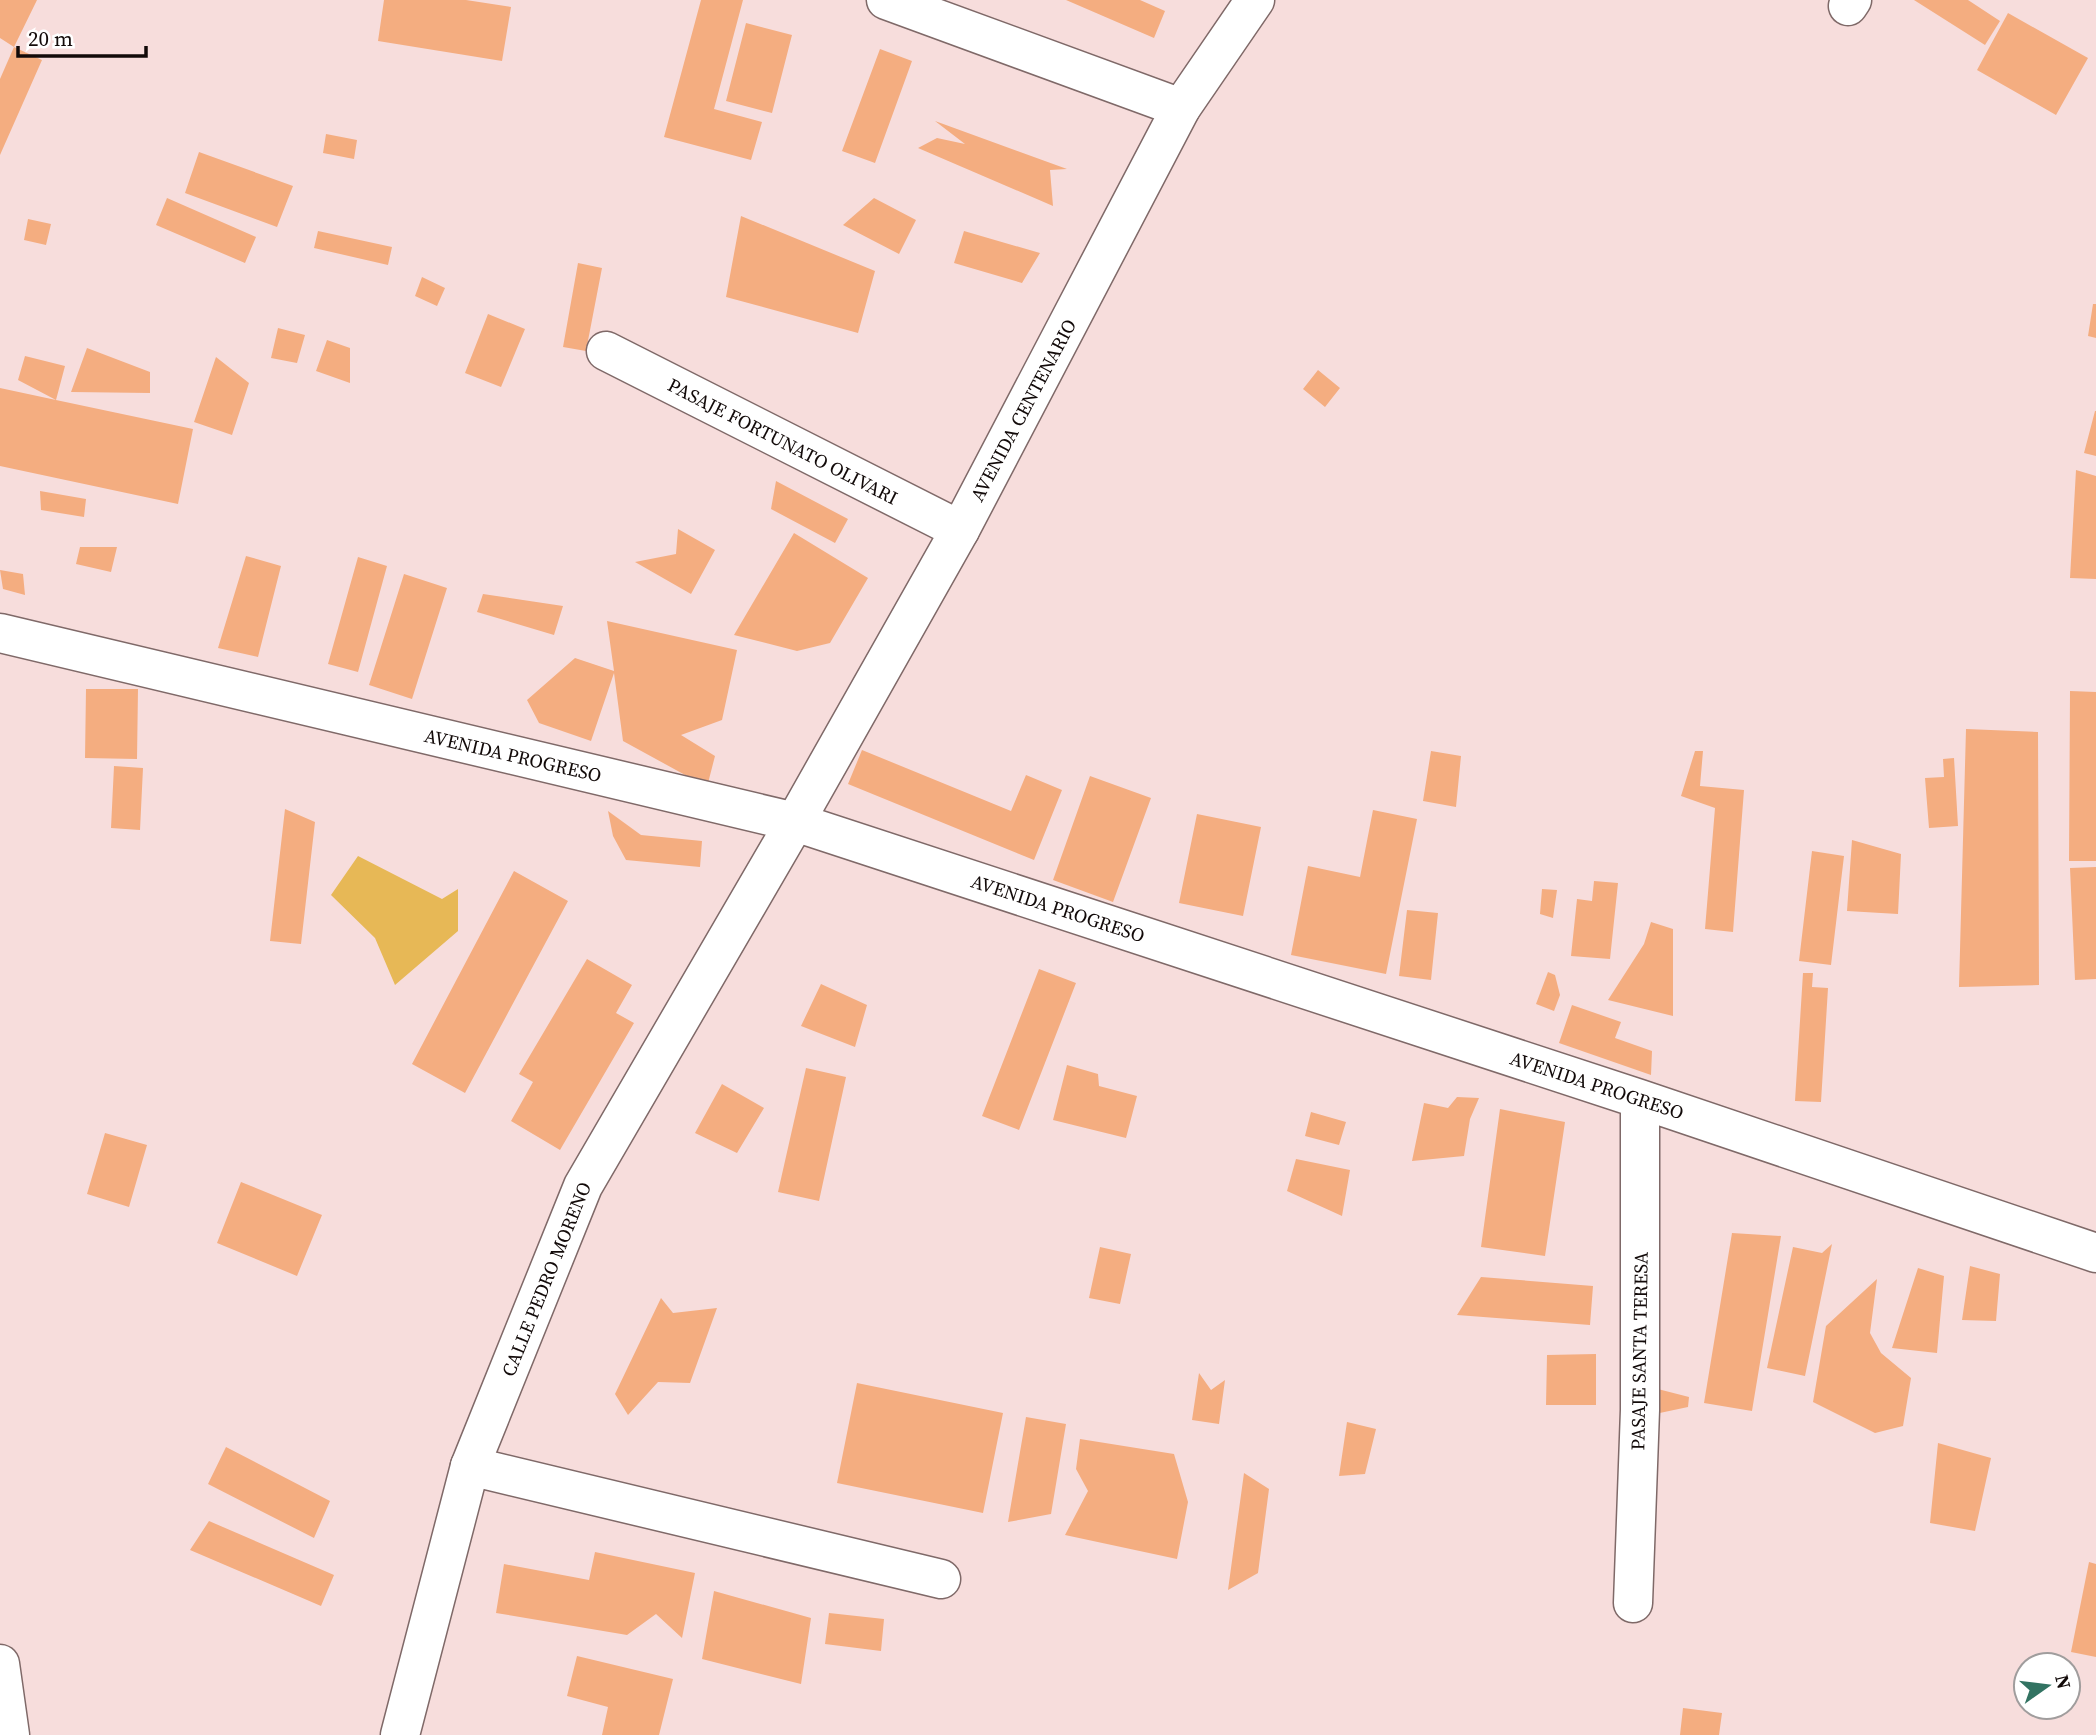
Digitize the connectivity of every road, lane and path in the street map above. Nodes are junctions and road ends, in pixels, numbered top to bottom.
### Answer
1 (887, 0) edge
2 (1255, 0) edge
3 (1181, 108) junction
4 (606, 351) dead end
5 (960, 530) junction
6 (0, 633) edge
7 (795, 822) junction
8 (1640, 1100) junction
9 (2096, 1253) edge
10 (470, 1466) junction
11 (941, 1579) dead end
12 (1633, 1603) dead end
13 (0, 1664) edge
14 (10, 1735) edge
15 (400, 1735) edge

1 - 3 street
2 - 3 street, AVENIDA CENTENARIO
3 - 5 street, AVENIDA CENTENARIO
4 - 5 street, PASAJE FORTUNATO OLIVARI
5 - 7 street, AVENIDA CENTENARIO
6 - 7 street, AVENIDA PROGRESO
7 - 8 street, AVENIDA PROGRESO
7 - 10 street, CALLE PEDRO MORENO
8 - 9 street, AVENIDA PROGRESO
8 - 12 street, PASAJE SANTA TERESA
10 - 11 street
10 - 15 street, CALLE PEDRO MORENO
13 - 14 street

